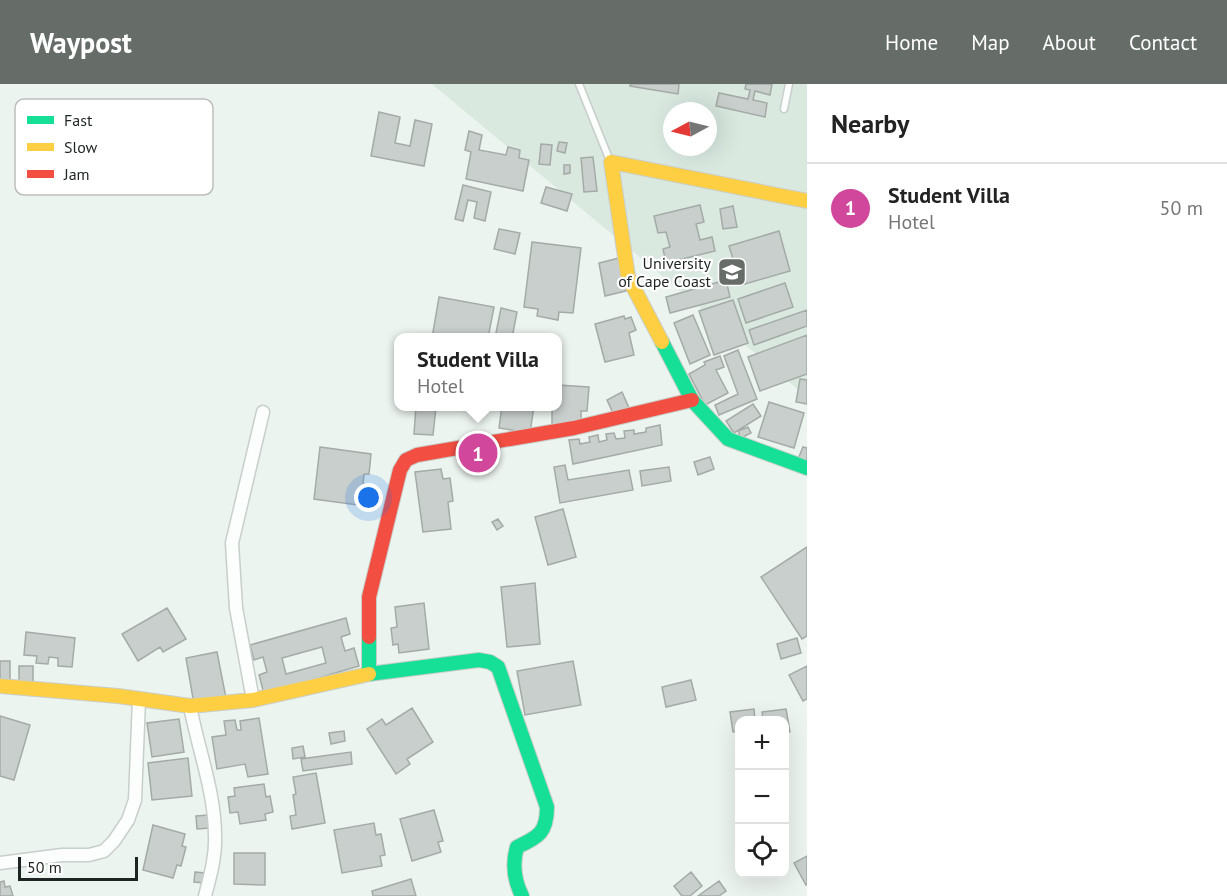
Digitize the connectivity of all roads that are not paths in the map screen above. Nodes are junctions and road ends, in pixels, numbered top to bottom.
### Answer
1 (579, 84) edge
2 (789, 84) edge
3 (784, 109) dead end
4 (610, 162) junction
5 (807, 201) edge
6 (692, 400) junction
7 (263, 412) dead end
8 (807, 468) edge
9 (369, 674) junction
10 (0, 686) edge
11 (139, 699) junction
12 (252, 700) junction
13 (190, 706) junction
14 (0, 863) edge
15 (205, 896) edge
16 (522, 896) edge

1 - 4 lane
2 - 3 lane
4 - 5 street
4 - 6 street
6 - 8 street
6 - 9 street
7 - 12 street
9 - 12 street
9 - 16 street
10 - 11 street
11 - 13 street
11 - 14 street
12 - 13 street
13 - 15 street

